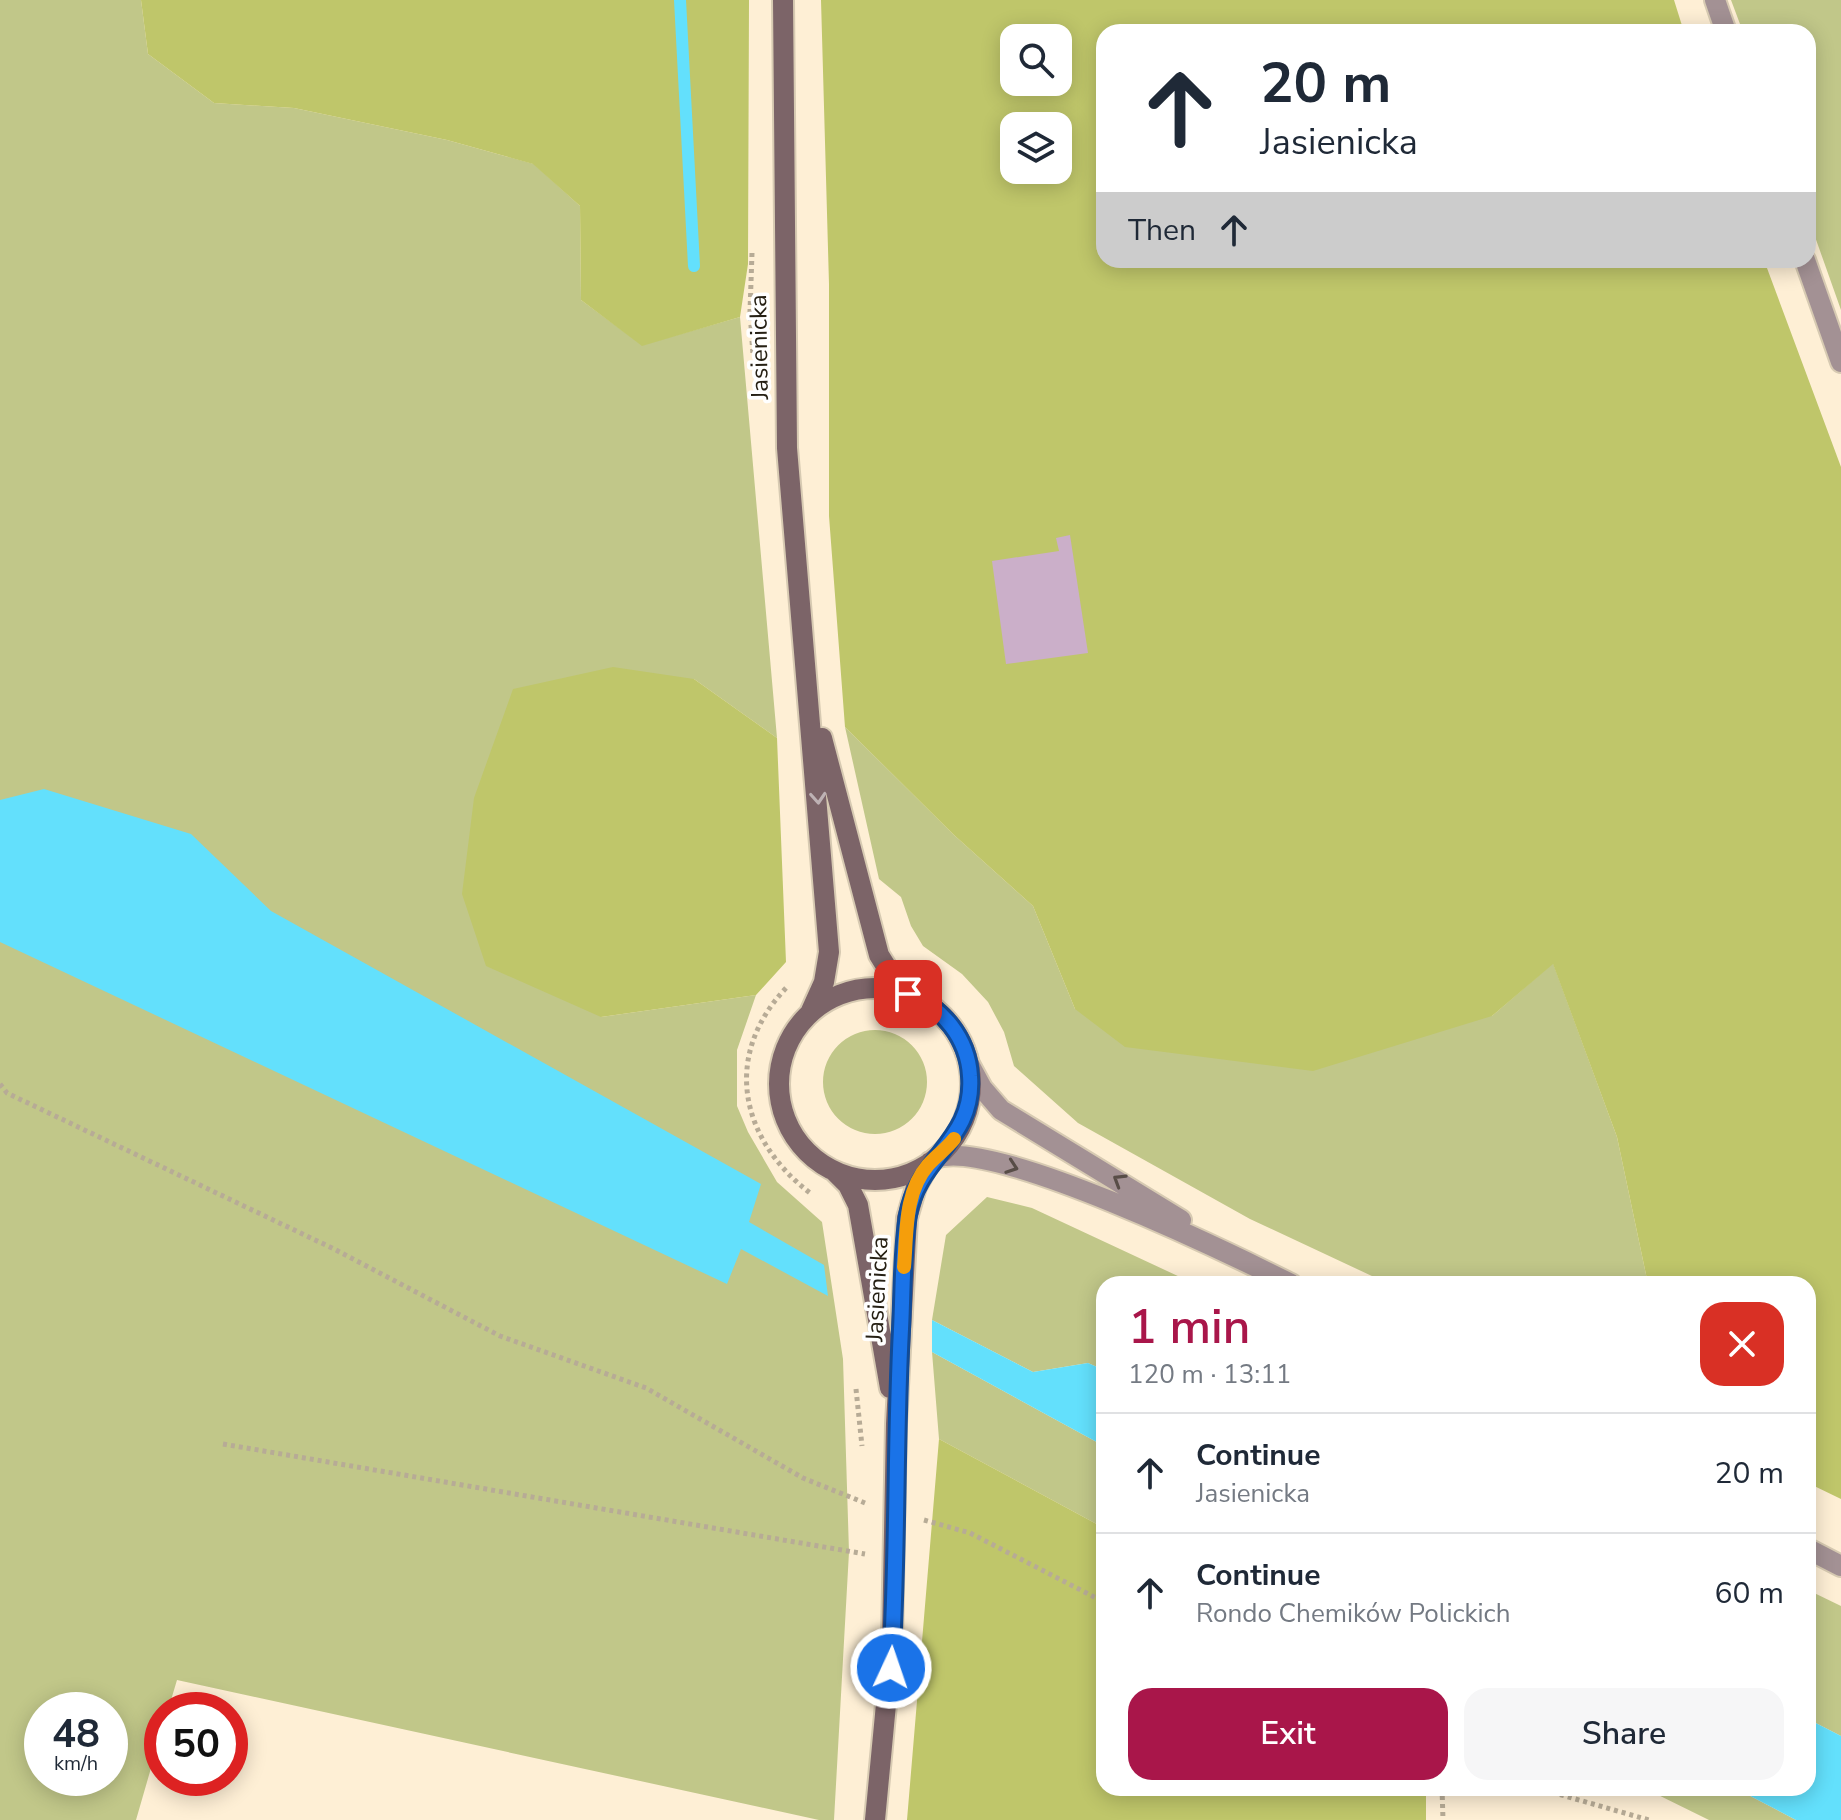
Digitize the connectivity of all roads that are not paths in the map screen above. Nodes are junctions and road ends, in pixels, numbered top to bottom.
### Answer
1 (783, 0) edge
2 (1715, 0) edge
3 (1723, 24) edge
4 (1808, 268) edge
5 (1841, 362) edge
6 (810, 693) junction
7 (915, 997) junction
8 (810, 1013) junction
9 (969, 1064) junction
10 (933, 1160) junction
11 (831, 1169) junction
12 (1231, 1253) junction
13 (1276, 1276) edge
14 (896, 1424) junction
15 (1816, 1553) edge
16 (1841, 1566) edge
17 (875, 1820) edge

1 - 6 main road, Jasienicka
2 - 3 street
4 - 5 street
6 - 7 main road, Jasienicka
6 -> 8 main road, Jasienicka
7 - 8 main road
7 - 9 main road
8 - 11 main road
9 - 10 main road
12 -> 9 street
10 - 11 main road
10 -> 12 street
10 - 14 main road, Jasienicka
11 - 14 main road, Jasienicka
12 - 13 street
14 - 17 main road, Jasienicka
15 - 16 street

